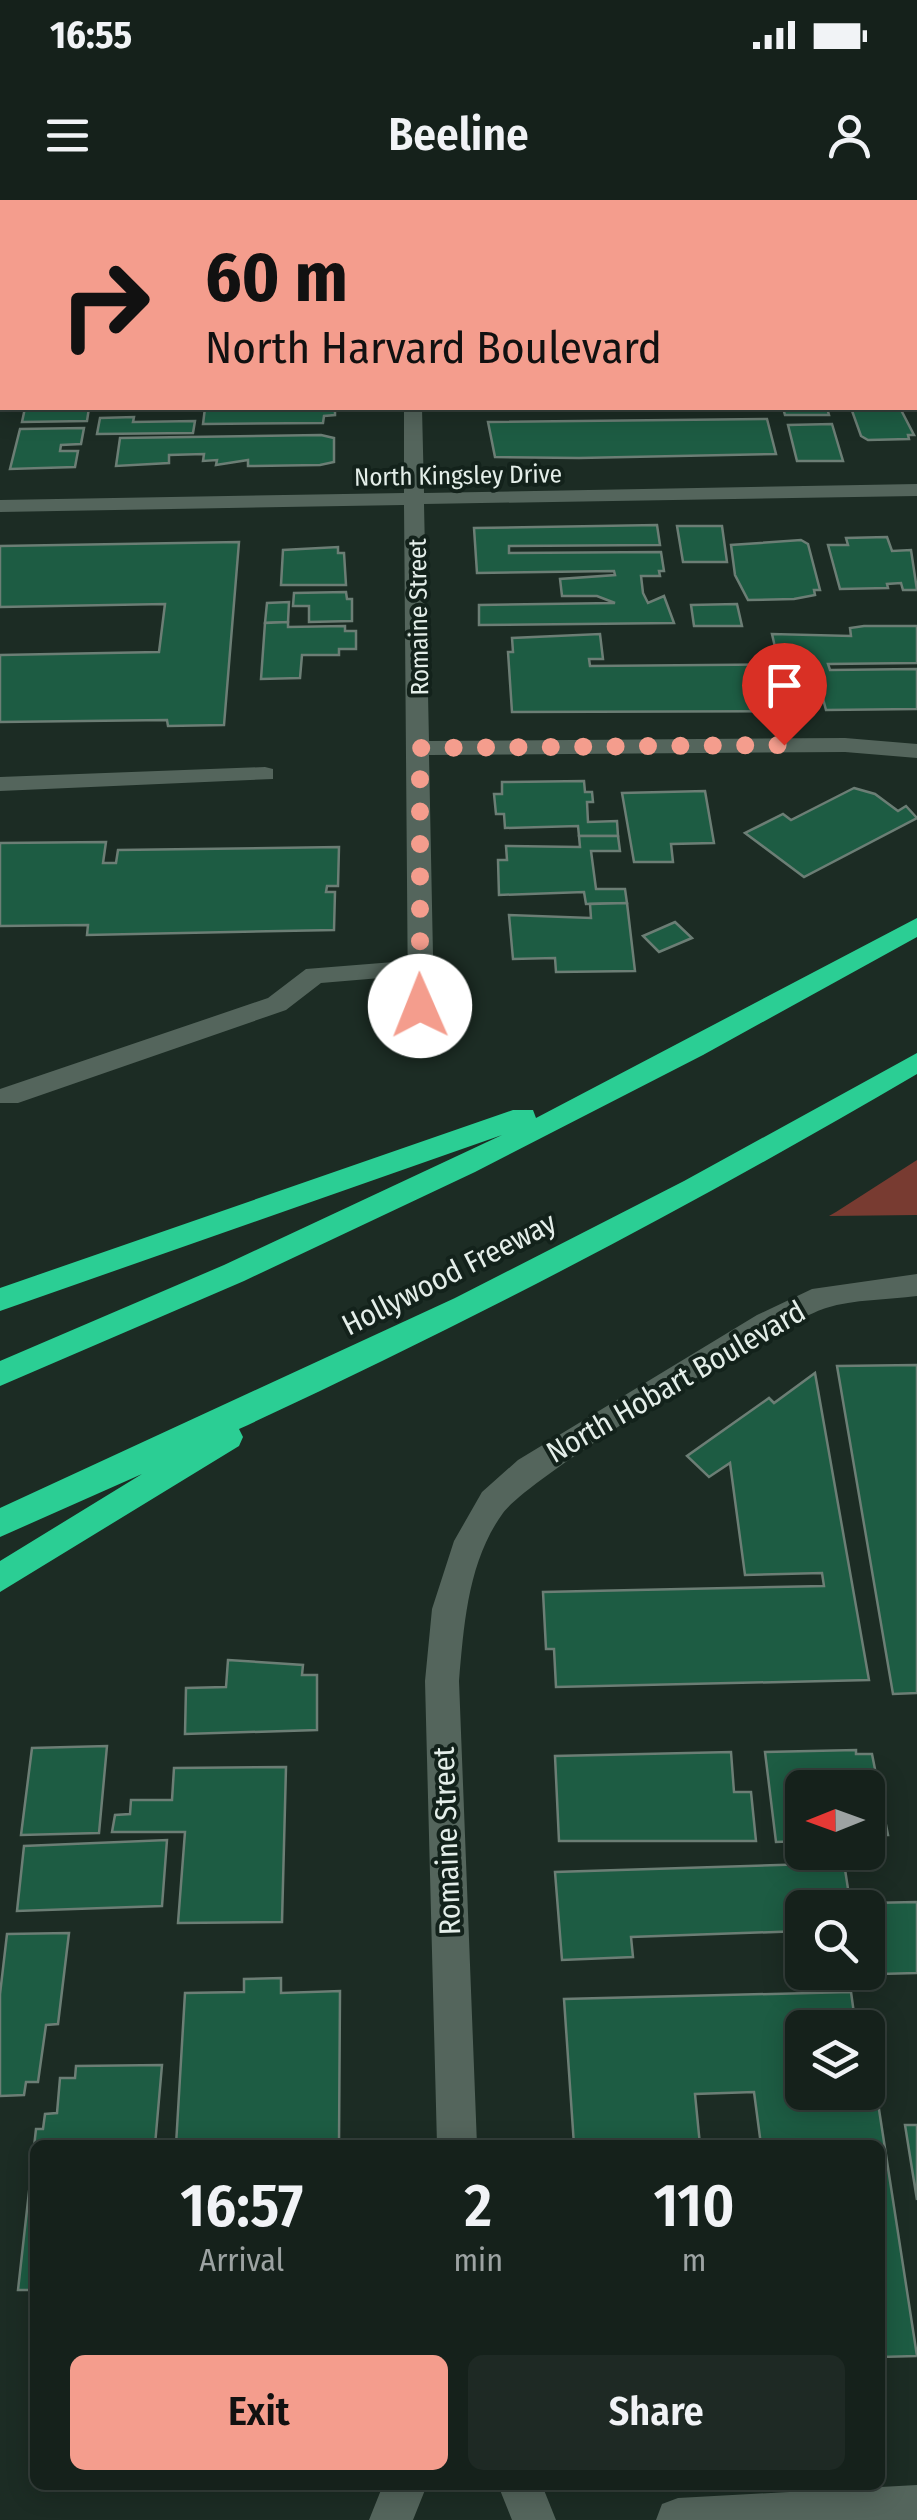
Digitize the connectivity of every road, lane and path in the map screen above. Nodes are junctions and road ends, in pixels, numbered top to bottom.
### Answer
1 (413, 410) edge
2 (917, 490) edge
3 (417, 502) junction
4 (0, 506) edge
5 (420, 748) junction
6 (917, 751) edge
7 (264, 774) dead end
8 (0, 784) edge
9 (917, 926) edge
10 (420, 968) junction
11 (420, 1006) dead end
12 (917, 1062) edge
13 (648, 1072) junction
14 (9, 1096) dead end
15 (917, 1285) edge
16 (0, 1300) edge
17 (0, 1374) edge
18 (318, 1378) junction
19 (0, 1523) edge
20 (470, 1541) joint
21 (0, 1578) edge
22 (457, 2140) edge
23 (403, 2490) edge
24 (522, 2490) edge
25 (917, 2507) edge
26 (390, 2520) edge
27 (534, 2520) edge
28 (678, 2520) edge

1 - 3 street, Romaine Street
2 - 3 street, North Kingsley Drive
3 - 4 street, North Kingsley Drive
3 - 5 street, Romaine Street
5 - 6 street
5 - 10 street, Romaine Street
7 - 8 street
9 - 13 highway
10 - 11 street, Romaine Street
10 - 14 street
12 - 18 highway, Hollywood Freeway
13 - 16 highway
13 - 17 highway
15 - 20 street, North Hobart Boulevard
18 - 19 highway, Hollywood Freeway
18 - 21 highway
20 - 22 street, Romaine Street
23 - 26 street
24 - 27 street
25 - 28 street

